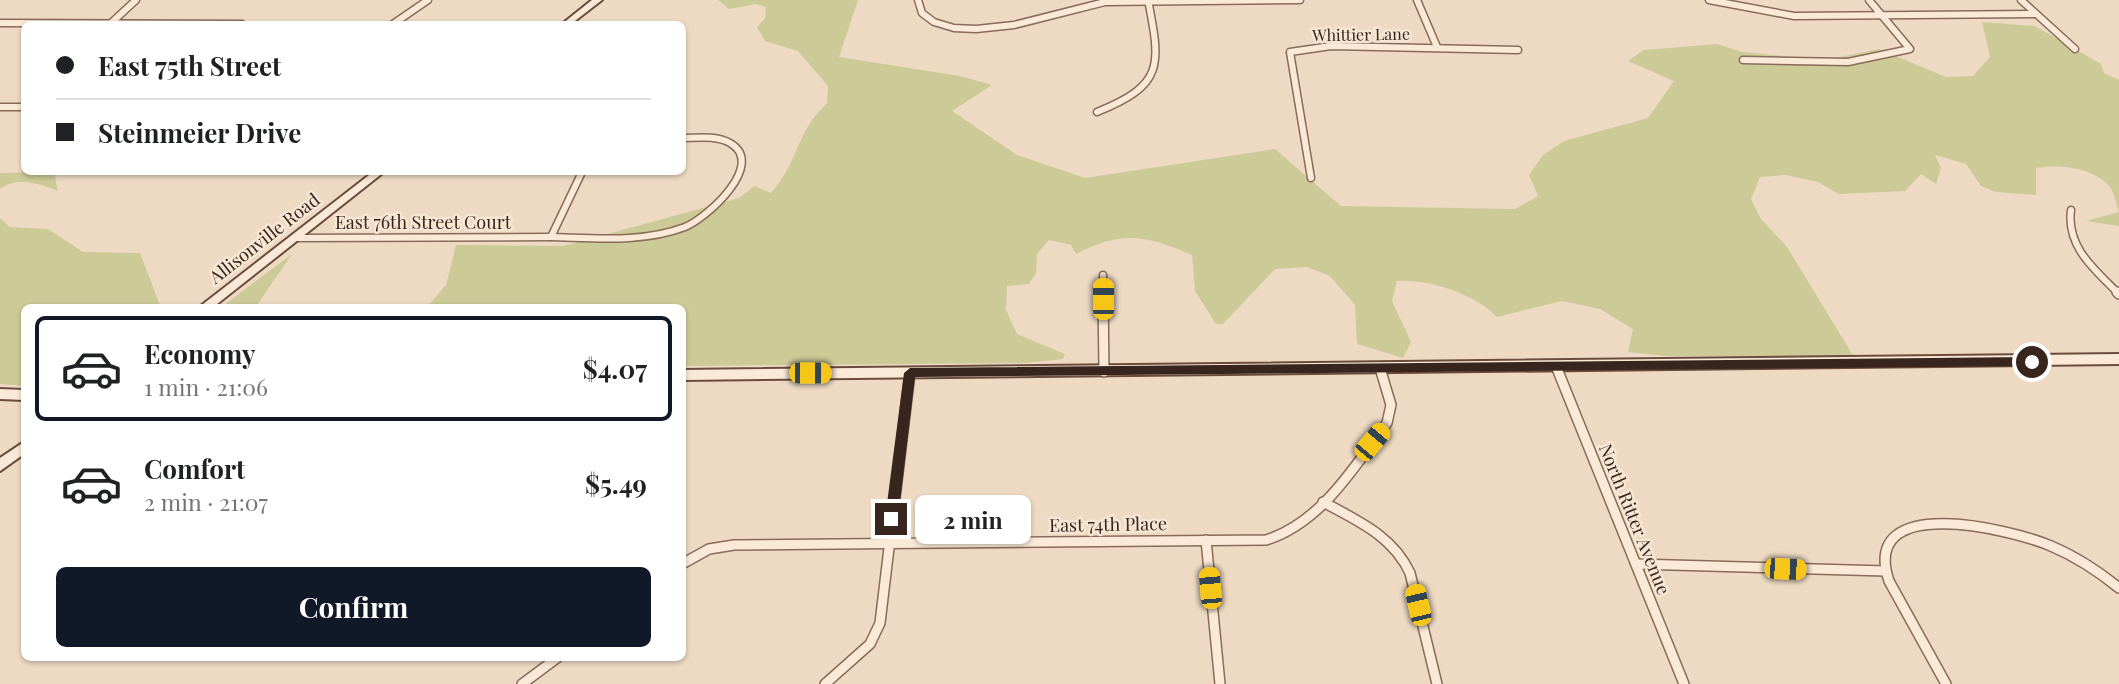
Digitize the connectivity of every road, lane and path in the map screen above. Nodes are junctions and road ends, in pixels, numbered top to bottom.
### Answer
1 (136, 0) edge
2 (428, 0) edge
3 (598, 0) edge
4 (918, 0) edge
5 (1300, 0) edge
6 (1417, 0) edge
7 (1709, 0) edge
8 (1869, 0) edge
9 (2021, 0) edge
10 (1148, 1) edge
11 (2036, 14) junction
12 (1883, 15) junction
13 (114, 21) edge
14 (397, 21) edge
15 (570, 21) edge
16 (0, 23) edge
17 (21, 23) edge
18 (1437, 47) junction
19 (2075, 49) dead end
20 (1518, 50) dead end
21 (1743, 60) dead end
22 (21, 106) edge
23 (0, 107) edge
24 (1097, 112) dead end
25 (686, 138) edge
26 (375, 175) edge
27 (581, 175) edge
28 (1311, 178) dead end
29 (2071, 210) dead end
30 (551, 237) junction
31 (295, 238) junction
32 (1103, 275) dead end
33 (2119, 294) edge
34 (209, 304) edge
35 (2119, 359) edge
36 (1556, 366) junction
37 (1380, 368) junction
38 (1104, 372) junction
39 (910, 373) junction
40 (686, 375) edge
41 (0, 394) edge
42 (21, 395) edge
43 (21, 449) edge
44 (0, 466) edge
45 (1323, 502) junction
46 (1206, 540) junction
47 (888, 544) junction
48 (686, 562) edge
49 (1636, 564) junction
50 (1885, 571) junction
51 (2119, 588) edge
52 (553, 661) edge
53 (522, 684) edge
54 (825, 684) edge
55 (1220, 684) edge
56 (1437, 684) edge
57 (1684, 684) edge
58 (1946, 684) edge

1 - 13 street
2 - 14 street
3 - 15 street
4 - 10 street
5 - 10 street
6 - 18 street
7 - 12 street
8 - 12 street
9 - 11 street
10 - 24 street
11 - 12 street
11 - 19 street
12 - 21 street
16 - 17 street
18 - 20 street, Whittier Lane
18 - 28 street, Whittier Lane
22 - 23 street
25 - 30 street, East 76th Street Court
26 - 31 street, Allisonville Road
27 - 30 street
29 - 33 street
30 - 31 street, East 76th Street Court
31 - 34 street, Allisonville Road
32 - 38 street
35 - 36 street
36 - 37 street
36 - 49 street, North Ritter Avenue
37 - 38 street
37 - 45 street, East 74th Place
38 - 39 street
39 - 40 street
39 - 47 street
41 - 42 street
43 - 44 street
45 - 46 street, East 74th Place
45 - 56 street
46 - 47 street, East 74th Place
46 - 55 street
47 - 48 street, East 74th Place
47 - 54 street
49 - 50 street
49 - 57 street, North Ritter Avenue
50 - 51 street
50 - 58 street
52 - 53 street

